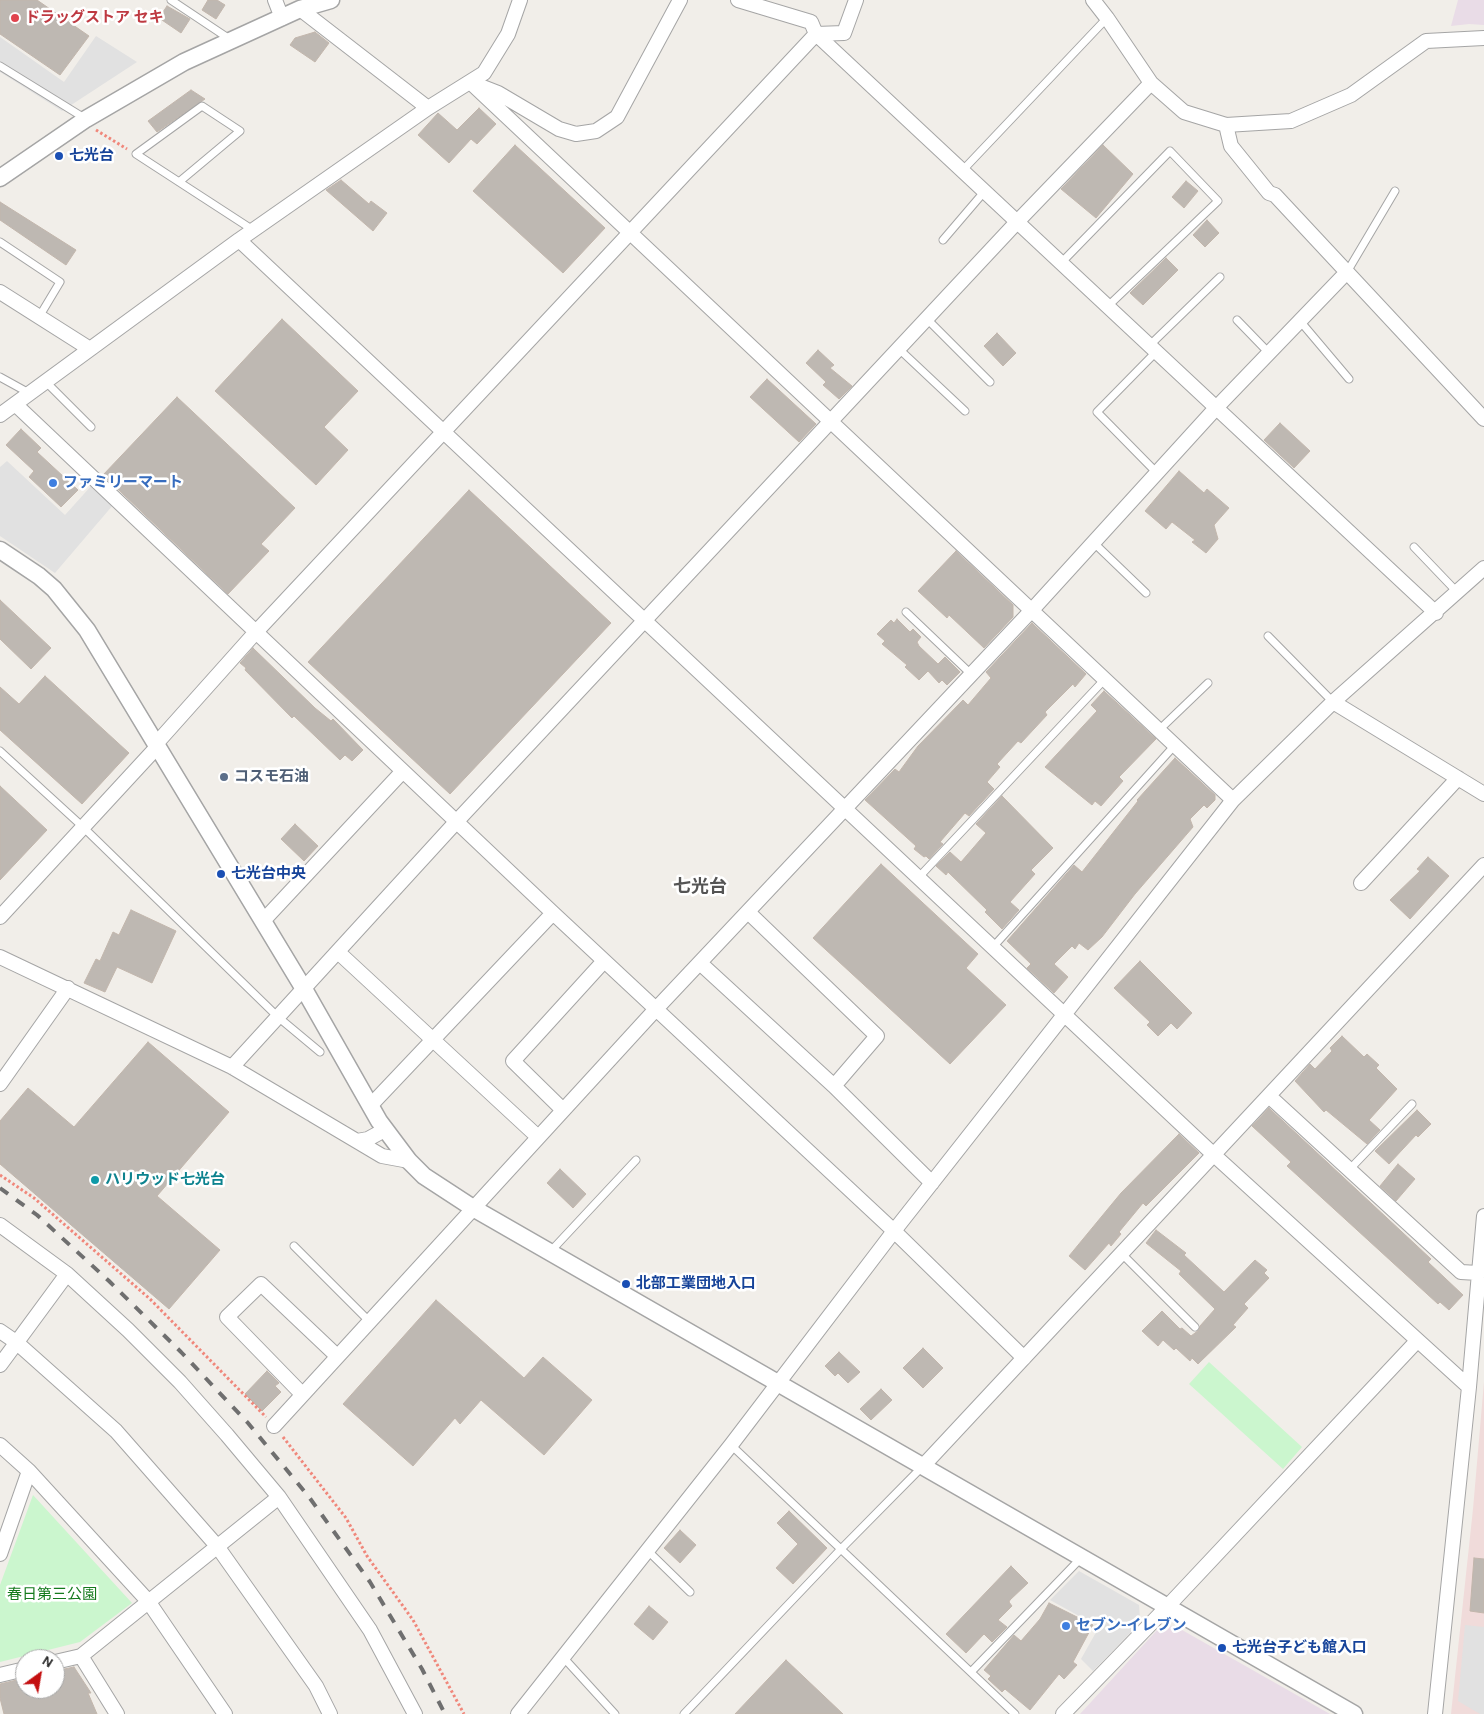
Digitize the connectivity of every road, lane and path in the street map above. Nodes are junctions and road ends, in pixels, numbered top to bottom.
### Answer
1 (171, 0) edge
2 (275, 0) edge
3 (331, 0) edge
4 (520, 0) edge
5 (680, 0) edge
6 (738, 0) edge
7 (856, 0) edge
8 (1093, 0) edge
9 (300, 9) junction
10 (282, 18) junction
11 (1107, 18) junction
12 (816, 34) junction
13 (1484, 38) edge
14 (232, 40) junction
15 (0, 66) edge
16 (470, 82) junction
17 (1151, 83) junction
18 (428, 108) junction
19 (86, 119) junction
20 (1226, 125) junction
21 (100, 133) dead end
22 (136, 154) junction
23 (962, 171) junction
24 (0, 178) edge
25 (179, 182) junction
26 (1395, 191) dead end
27 (984, 192) junction
28 (1017, 222) junction
29 (254, 230) junction
30 (629, 234) junction
31 (239, 240) junction
32 (943, 240) dead end
33 (0, 242) edge
34 (1061, 263) junction
35 (1347, 272) junction
36 (1220, 277) dead end
37 (0, 292) edge
38 (1107, 307) junction
39 (39, 317) junction
40 (927, 319) junction
41 (1237, 320) dead end
42 (1300, 321) junction
43 (90, 349) junction
44 (899, 349) junction
45 (1152, 349) junction
46 (1269, 353) junction
47 (0, 376) edge
48 (1349, 379) dead end
49 (46, 382) junction
50 (990, 382) dead end
51 (30, 394) junction
52 (15, 404) junction
53 (1216, 408) junction
54 (964, 411) dead end
55 (0, 415) edge
56 (1484, 419) edge
57 (831, 423) junction
58 (91, 427) dead end
59 (443, 430) junction
60 (1157, 473) junction
61 (1094, 543) junction
62 (1414, 547) dead end
63 (0, 550) edge
64 (1484, 568) edge
65 (1146, 593) dead end
66 (1458, 593) junction
67 (1032, 610) junction
68 (906, 612) dead end
69 (1436, 613) junction
70 (644, 622) junction
71 (255, 633) junction
72 (1268, 636) dead end
73 (972, 675) junction
74 (1105, 680) junction
75 (1208, 683) dead end
76 (1333, 702) junction
77 (1159, 730) junction
78 (1175, 745) junction
79 (156, 746) junction
80 (0, 751) edge
81 (403, 770) junction
82 (1458, 778) junction
83 (1484, 794) edge
84 (1233, 800) junction
85 (846, 809) junction
86 (457, 821) junction
87 (83, 827) junction
88 (1484, 865) edge
89 (919, 877) junction
90 (1361, 883) dead end
91 (748, 912) junction
92 (553, 913) junction
93 (0, 917) edge
94 (262, 921) junction
95 (993, 947) junction
96 (338, 952) junction
97 (0, 956) edge
98 (604, 961) junction
99 (700, 963) junction
100 (68, 988) junction
101 (304, 989) junction
102 (656, 1009) junction
103 (1064, 1013) junction
104 (278, 1017) junction
105 (433, 1040) junction
106 (320, 1052) dead end
107 (232, 1068) junction
108 (0, 1084) edge
109 (834, 1086) junction
110 (1268, 1096) junction
111 (1412, 1104) dead end
112 (370, 1106) junction
113 (563, 1110) junction
114 (383, 1127) junction
115 (538, 1137) junction
116 (357, 1141) junction
117 (1214, 1155) junction
118 (409, 1160) junction
119 (636, 1160) dead end
120 (1349, 1170) junction
121 (0, 1175) edge
122 (932, 1183) junction
123 (473, 1208) junction
124 (1484, 1216) edge
125 (0, 1225) edge
126 (894, 1231) junction
127 (294, 1246) dead end
128 (550, 1252) junction
129 (1122, 1254) junction
130 (1481, 1271) edge
131 (66, 1274) junction
132 (369, 1321) junction
133 (1196, 1327) dead end
134 (0, 1331) edge
135 (1417, 1341) junction
136 (16, 1342) junction
137 (336, 1356) junction
138 (1024, 1358) junction
139 (0, 1365) edge
140 (778, 1383) junction
141 (1469, 1388) junction
142 (302, 1394) junction
143 (274, 1426) junction
144 (0, 1445) edge
145 (731, 1445) junction
146 (923, 1466) junction
147 (28, 1471) junction
148 (279, 1497) junction
149 (217, 1546) junction
150 (841, 1549) junction
151 (648, 1550) junction
152 (0, 1554) edge
153 (1083, 1557) junction
154 (690, 1592) dead end
155 (148, 1601) junction
156 (1168, 1606) junction
157 (81, 1656) junction
158 (563, 1657) junction
159 (65, 1660) edge
160 (15, 1671) edge
161 (971, 1672) junction
162 (0, 1675) edge
163 (117, 1714) edge
164 (225, 1714) edge
165 (330, 1714) edge
166 (415, 1714) edge
167 (464, 1714) edge
168 (518, 1714) edge
169 (615, 1714) edge
170 (684, 1714) edge
171 (1015, 1714) edge
172 (1063, 1714) edge
173 (1354, 1714) edge
174 (1435, 1714) edge

1 - 14 lane
2 - 10 street
3 - 9 street
4 - 16 street
5 - 16 street
6 - 12 street
7 - 12 street
8 - 11 street
9 - 10 street
9 - 18 street
10 - 14 street
11 - 17 street
11 - 23 lane
12 - 23 street
12 - 30 street
13 - 20 street
14 - 19 street
15 - 19 lane
16 - 18 street
16 - 30 street
17 - 20 street
17 - 28 street
18 - 29 street
19 - 24 street
20 - 35 street
21 - 22 path
22 - 25 lane
22 - 25 lane
23 - 27 street
25 - 29 lane
26 - 35 lane
27 - 28 street
27 - 32 lane
28 - 34 street
28 - 40 street
29 - 31 street
30 - 57 street
30 - 59 street
31 - 43 street
31 - 59 street
33 - 39 lane
34 - 38 street
34 - 38 lane
35 - 42 street
35 - 56 street
36 - 45 lane
37 - 39 street
38 - 45 street
39 - 43 street
40 - 44 street
40 - 50 lane
41 - 46 lane
42 - 46 street
42 - 48 lane
43 - 49 street
44 - 54 lane
44 - 57 street
45 - 53 street
45 - 60 lane
46 - 53 street
47 - 51 lane
49 - 51 street
49 - 58 lane
51 - 52 street
52 - 55 street
52 - 71 street
53 - 60 street
53 - 69 street
57 - 67 street
57 - 70 street
59 - 70 street
59 - 71 street
60 - 61 street
61 - 65 lane
61 - 67 street
62 - 66 lane
63 - 79 street
64 - 66 street
66 - 69 street
67 - 73 street
67 - 74 street
68 - 73 lane
69 - 76 street
70 - 85 street
70 - 86 street
71 - 79 street
71 - 81 street
72 - 76 lane
73 - 85 street
74 - 77 street
74 - 89 lane
75 - 77 lane
76 - 82 street
76 - 84 street
77 - 78 street
78 - 84 street
78 - 95 lane
79 - 87 street
79 - 94 street
80 - 87 lane
81 - 86 street
81 - 94 street
82 - 83 street
82 - 90 street
84 - 103 street
85 - 89 street
85 - 91 street
86 - 92 street
86 - 96 street
87 - 93 street
87 - 104 lane
88 - 110 street
89 - 95 street
91 - 99 street
91 - 109 street
92 - 98 street
92 - 105 street
94 - 101 street
95 - 103 street
96 - 101 street
96 - 105 street
97 - 100 street
98 - 102 street
98 - 113 street
99 - 102 street
99 - 109 street
100 - 107 street
100 - 108 street
101 - 104 street
101 - 112 street
102 - 113 street
102 - 126 street
103 - 117 street
103 - 122 street
104 - 106 lane
104 - 107 street
105 - 112 street
105 - 115 street
107 - 116 street
109 - 122 street
110 - 117 street
110 - 120 street
111 - 120 lane
112 - 114 street
113 - 115 street
114 - 116 street
114 - 118 street
115 - 123 street
116 - 118 street
117 - 129 street
117 - 135 street
118 - 123 street
119 - 128 lane
120 - 130 street
121 - 143 path
122 - 126 street
123 - 128 street
123 - 132 street
124 - 130 street
125 - 131 street
126 - 138 street
126 - 140 street
127 - 132 lane
128 - 140 street
129 - 133 lane
129 - 138 street
130 - 141 street
131 - 136 street
131 - 148 street
132 - 137 street
134 - 136 street
135 - 141 street
135 - 156 street
136 - 139 street
136 - 149 street
137 - 142 street
137 - 142 street
138 - 146 street
140 - 145 street
140 - 146 street
141 - 174 street
142 - 143 street
143 - 167 path
144 - 147 street
145 - 150 lane
145 - 151 street
146 - 150 lane
146 - 153 street
147 - 152 street
147 - 155 street
148 - 149 street
148 - 166 street
149 - 155 street
149 - 165 street
150 - 161 lane
150 - 170 lane
151 - 154 lane
151 - 158 street
153 - 156 street
153 - 161 lane
155 - 157 street
155 - 164 street
156 - 172 street
156 - 173 street
157 - 159 street
157 - 163 street
158 - 168 street
158 - 169 lane
160 - 162 street
161 - 171 lane

